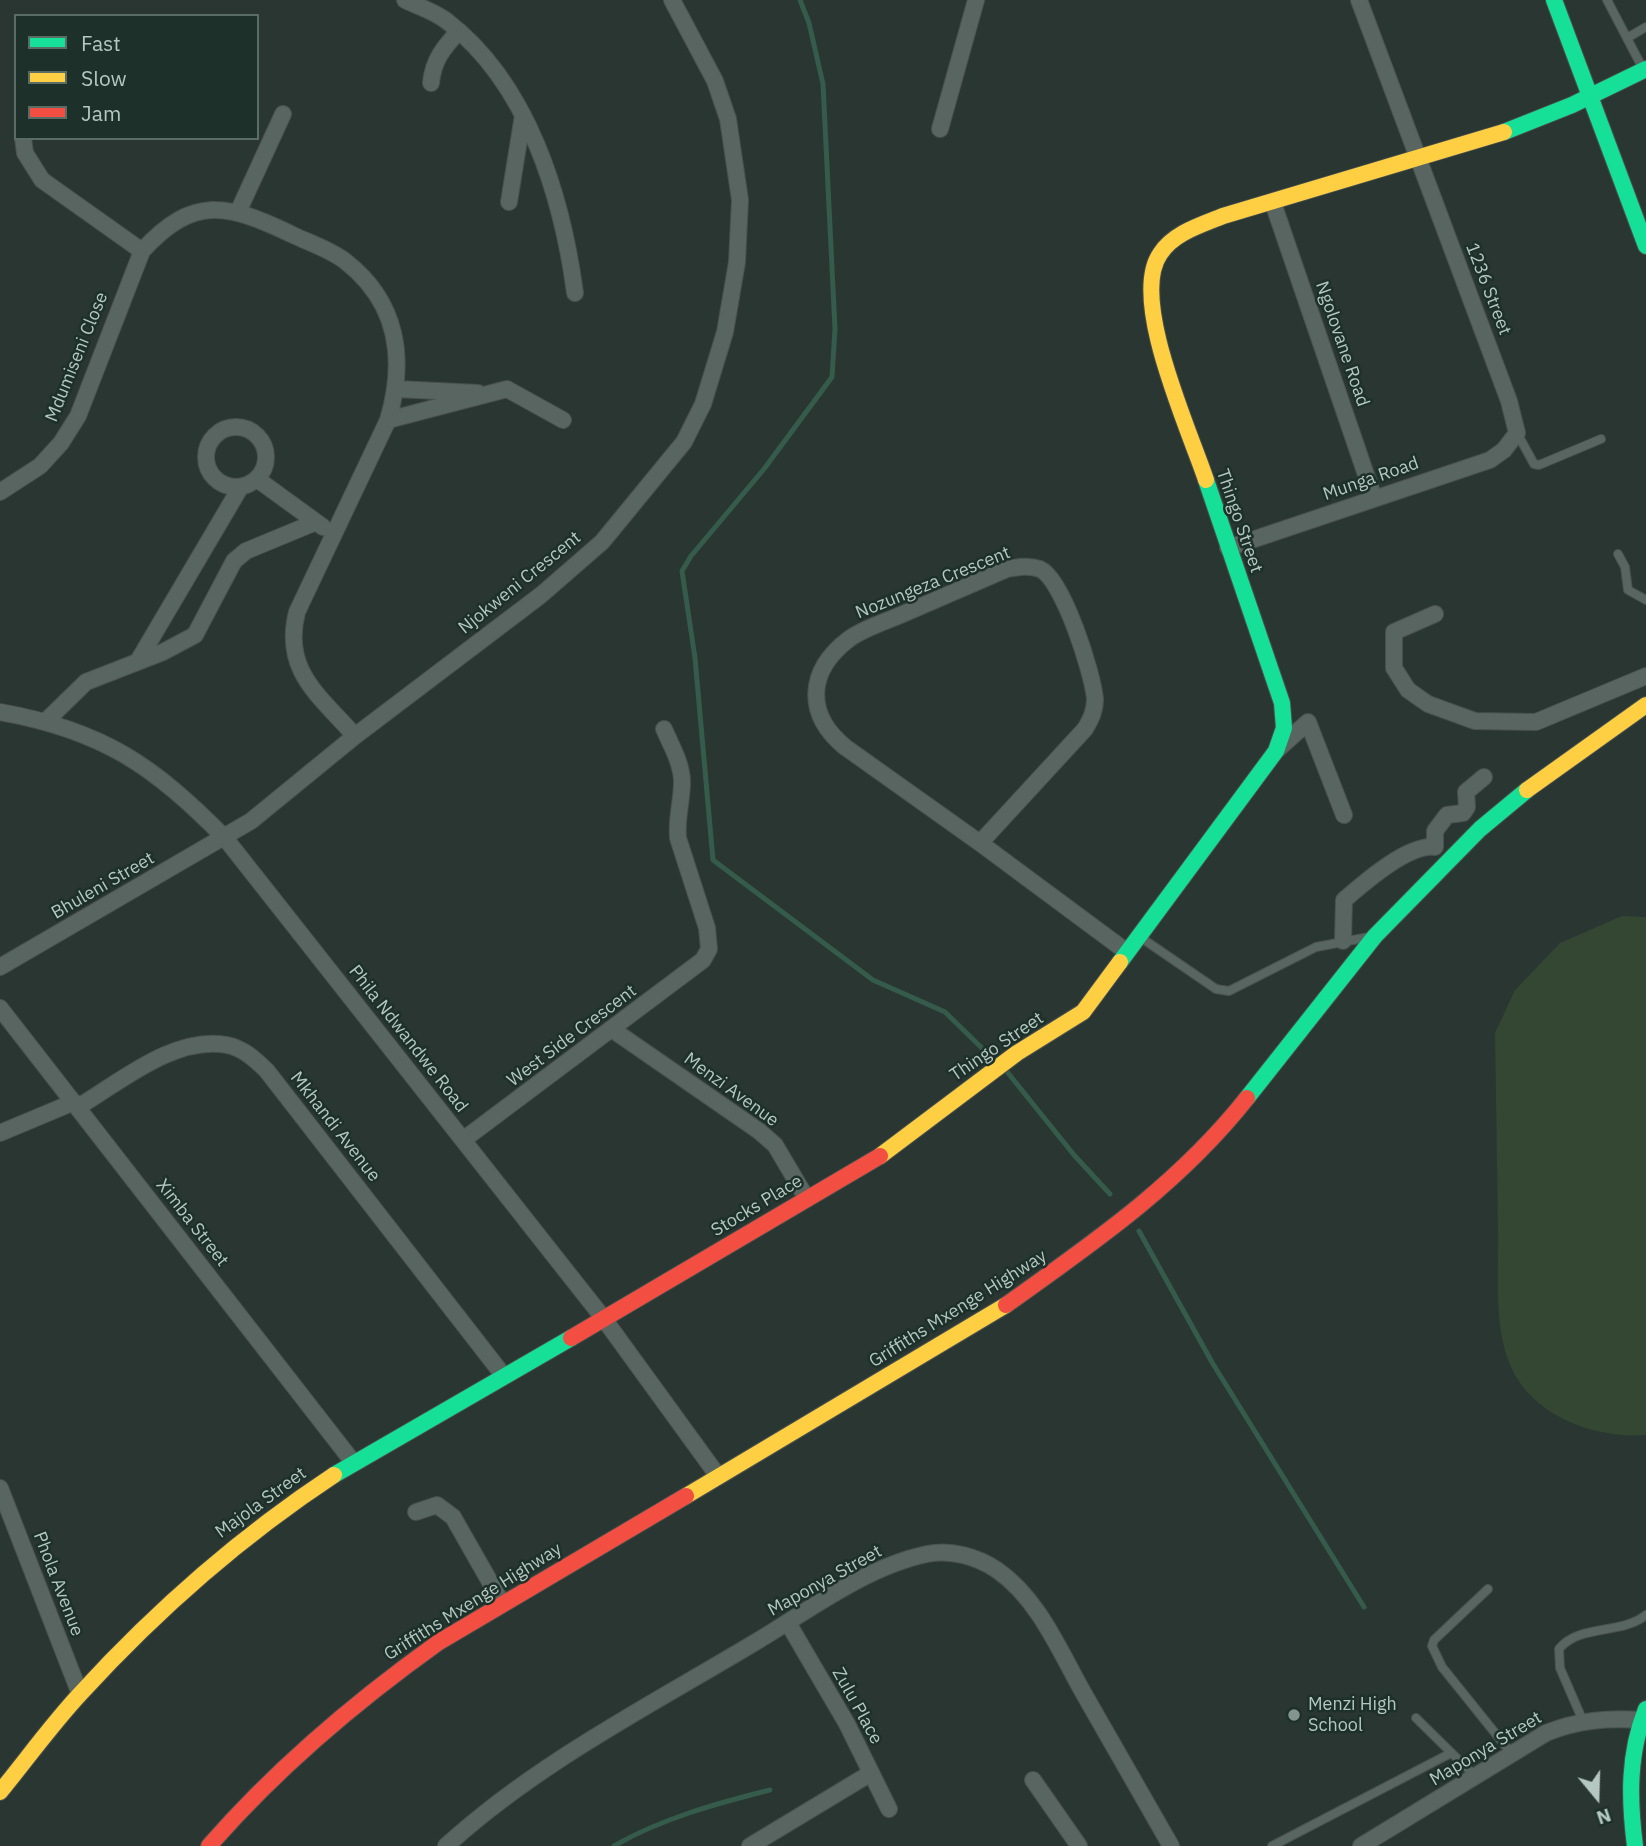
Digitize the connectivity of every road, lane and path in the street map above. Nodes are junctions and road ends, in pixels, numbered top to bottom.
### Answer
1 (405, 0) edge
2 (672, 0) edge
3 (976, 0) edge
4 (1359, 0) edge
5 (1554, 0) edge
6 (1607, 0) edge
7 (1646, 27) edge
8 (460, 31) junction
9 (1627, 37) junction
10 (1645, 70) edge
11 (431, 83) dead end
12 (1593, 99) junction
13 (283, 114) dead end
14 (523, 115) junction
15 (940, 129) dead end
16 (23, 140) edge
17 (1419, 160) junction
18 (509, 202) dead end
19 (1273, 203) junction
20 (237, 212) junction
21 (1639, 212) edge
22 (1646, 246) edge
23 (142, 251) junction
24 (575, 293) dead end
25 (397, 389) junction
26 (495, 392) junction
27 (388, 419) junction
28 (564, 420) dead end
29 (1517, 433) junction
30 (1601, 439) dead end
31 (257, 479) junction
32 (240, 488) junction
33 (0, 492) edge
34 (1374, 498) junction
35 (316, 522) junction
36 (332, 534) junction
37 (1228, 548) junction
38 (1618, 554) dead end
39 (1646, 600) edge
40 (1435, 614) dead end
41 (138, 661) junction
42 (1646, 676) edge
43 (1646, 705) edge
44 (0, 712) edge
45 (47, 720) junction
46 (664, 729) dead end
47 (355, 736) junction
48 (1276, 751) junction
49 (1484, 777) dead end
50 (1344, 816) dead end
51 (225, 838) junction
52 (980, 843) junction
53 (1139, 936) junction
54 (1375, 936) junction
55 (1343, 941) junction
56 (1127, 953) junction
57 (0, 967) edge
58 (0, 1008) edge
59 (613, 1030) junction
60 (76, 1104) junction
61 (927, 1121) joint
62 (0, 1133) edge
63 (463, 1140) junction
64 (807, 1199) junction
65 (604, 1319) junction
66 (503, 1375) junction
67 (353, 1462) junction
68 (718, 1476) junction
69 (0, 1488) edge
70 (416, 1513) dead end
71 (1488, 1589) dead end
72 (502, 1603) junction
73 (1646, 1615) edge
74 (788, 1623) junction
75 (79, 1693) junction
76 (1644, 1714) edge
77 (1416, 1718) dead end
78 (1583, 1721) junction
79 (1451, 1753) junction
80 (1511, 1754) junction
81 (871, 1773) junction
82 (1475, 1776) junction
83 (1033, 1780) dead end
84 (0, 1792) edge
85 (889, 1809) dead end
86 (1646, 1842) edge
87 (209, 1846) edge
88 (446, 1846) edge
89 (750, 1846) edge
90 (1079, 1846) edge
91 (1171, 1846) edge
92 (1272, 1846) edge
93 (1361, 1846) edge
94 (1635, 1846) edge
95 (1641, 1846) edge

1 - 8 street
2 - 47 street, Njokweni Crescent
3 - 15 street
4 - 17 street, 1236 Street
5 - 12 street
6 - 9 lane
7 - 9 lane
8 - 11 street
8 - 14 street
9 - 10 lane
10 - 12 street, Thingo Street
12 - 17 street, Thingo Street
12 - 21 street
13 - 20 street
14 - 18 street
14 - 24 street
16 - 23 street
17 - 19 street, Thingo Street
17 - 29 street, 1236 Street
19 - 34 street, Ngolovane Road
19 - 37 street, Thingo Street
20 - 23 street, Mdumiseni Close
20 - 25 street, Mdumiseni Close
21 - 22 street
23 - 33 street, Mdumiseni Close
25 - 26 street
25 - 27 street, Mdumiseni Close
26 - 27 street
26 - 28 street
27 - 36 street, Mdumiseni Close
29 - 30 lane
29 - 34 street, Munga Road
31 - 32 street
31 - 32 street
31 - 35 street
32 - 41 street
34 - 37 street, Munga Road
35 - 36 street
35 - 41 street
36 - 47 street, Mdumiseni Close
37 - 48 street, Thingo Street
38 - 39 lane
40 - 42 street
41 - 45 street
43 - 54 street, Griffiths Mxenge Highway
44 - 45 street, Phila Ndwandwe Road
45 - 51 street, Phila Ndwandwe Road
46 - 59 street, West Side Crescent
47 - 51 street, Njokweni Crescent
48 - 50 street
48 - 53 street, Thingo Street
49 - 55 street
51 - 57 street, Bhuleni Street
51 - 63 street, Phila Ndwandwe Road
52 - 52 street, Nozungeza Crescent
52 - 56 street, Nozungeza Crescent
53 - 55 lane
53 - 56 street, Thingo Street
54 - 55 lane
54 - 68 street, Griffiths Mxenge Highway
56 - 61 street, Thingo Street
58 - 60 street, Ximba Street
59 - 63 street, West Side Crescent
59 - 64 street, Menzi Avenue
60 - 62 street, Mkhandi Avenue
60 - 66 street, Mkhandi Avenue
60 - 67 street, Ximba Street
61 - 64 street, Stocks Place
63 - 65 street, Phila Ndwandwe Road
64 - 65 street, Stocks Place
65 - 66 street, Majola Street
65 - 68 street, Phila Ndwandwe Road
66 - 67 street, Majola Street
67 - 75 street, Majola Street
68 - 72 street, Griffiths Mxenge Highway
69 - 75 street, Phola Avenue
70 - 72 street
71 - 80 lane
72 - 87 street, Griffiths Mxenge Highway
73 - 78 lane
74 - 81 street, Zulu Place
74 - 88 street, Maponya Street
74 - 91 street, Maponya Street
75 - 84 street, Majola Street
76 - 78 street, Maponya Street
76 - 94 street
77 - 79 lane
78 - 80 street, Maponya Street
79 - 82 lane
79 - 92 lane
80 - 82 street, Maponya Street
81 - 85 street, Zulu Place
81 - 89 street
82 - 93 street, Maponya Street
83 - 90 street
86 - 95 lane

